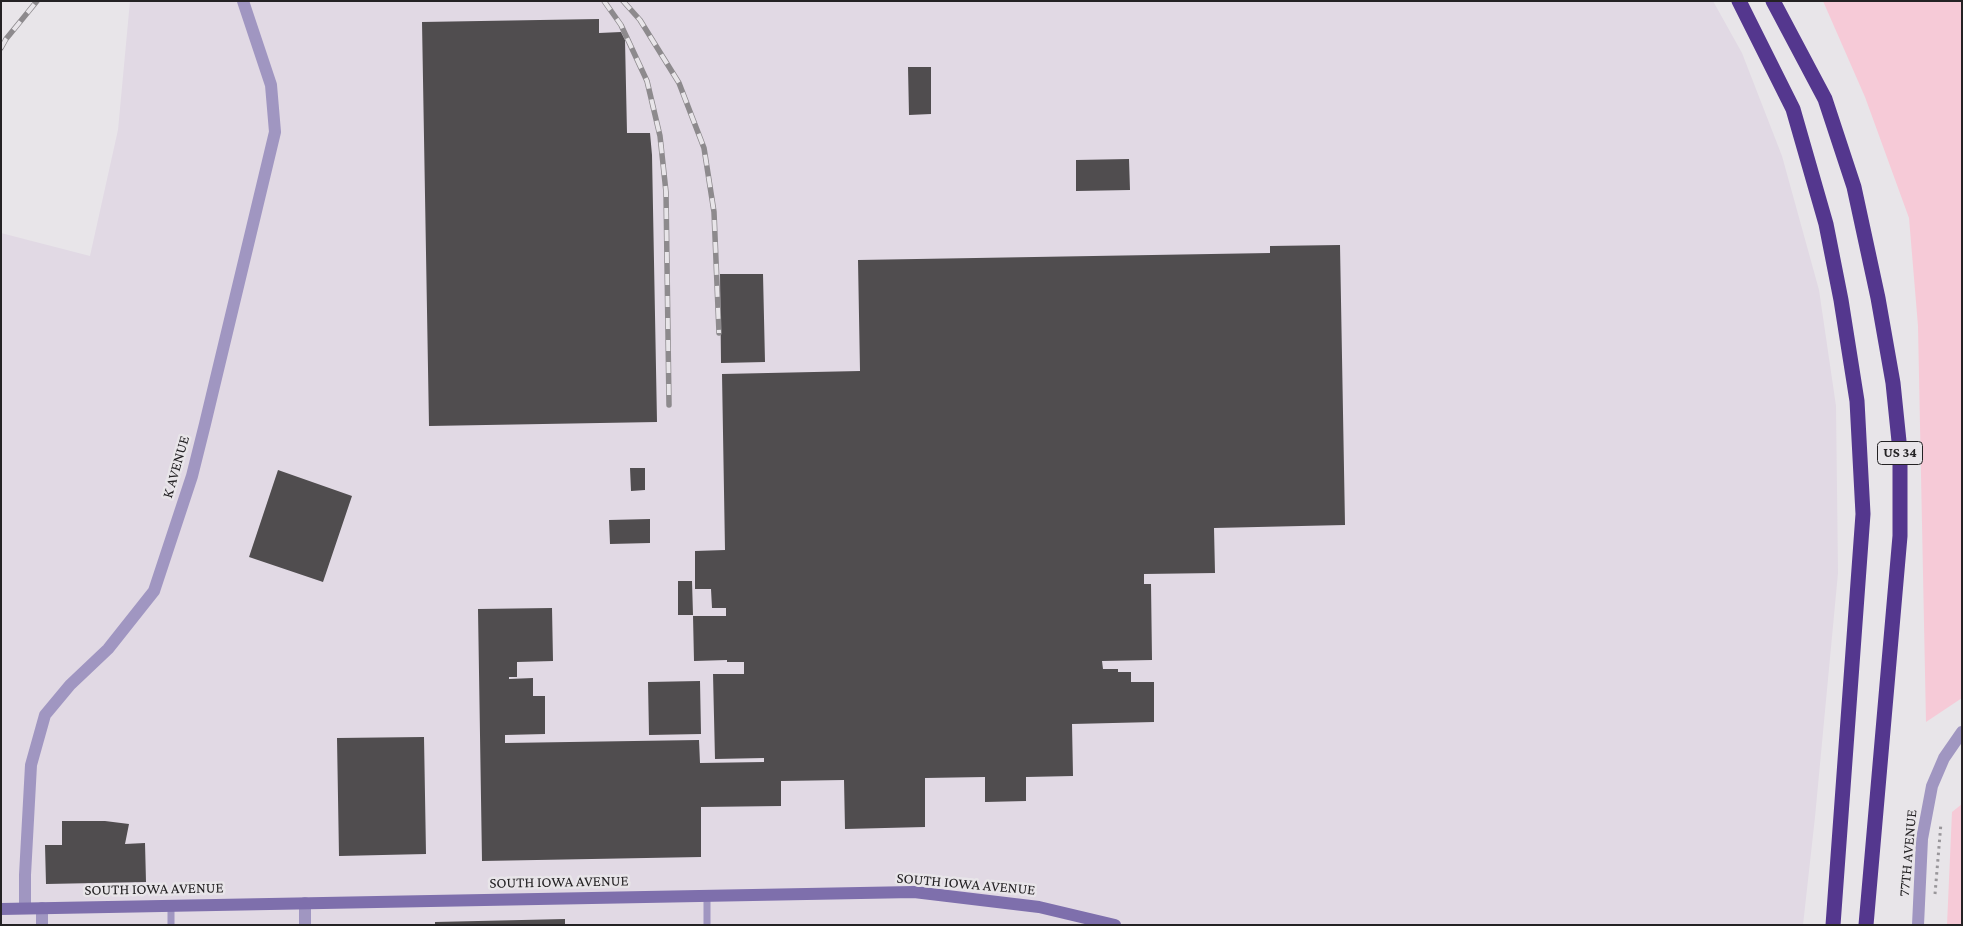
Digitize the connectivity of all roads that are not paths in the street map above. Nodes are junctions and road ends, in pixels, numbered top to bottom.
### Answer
1 (243, 1) edge
2 (1739, 1) edge
3 (1774, 1) edge
4 (1962, 732) edge
5 (707, 896) junction
6 (305, 903) junction
7 (171, 905) junction
8 (25, 908) junction
9 (42, 908) junction
10 (1, 909) edge
11 (42, 925) edge
12 (171, 925) edge
13 (305, 925) edge
14 (707, 925) edge
15 (1115, 925) edge
16 (1833, 925) edge
17 (1866, 925) edge
18 (1918, 925) edge

1 - 8 street, K AVENUE
2 - 16 highway, US 34
3 - 17 highway, US 34
4 - 18 street, 77TH AVENUE
5 - 6 main road, SOUTH IOWA AVENUE
5 - 14 lane
5 - 15 main road, SOUTH IOWA AVENUE
6 - 7 main road, SOUTH IOWA AVENUE
6 - 13 street
7 - 9 main road, SOUTH IOWA AVENUE
7 - 12 lane
8 - 9 main road, SOUTH IOWA AVENUE
8 - 10 main road, SOUTH IOWA AVENUE
9 - 11 street

